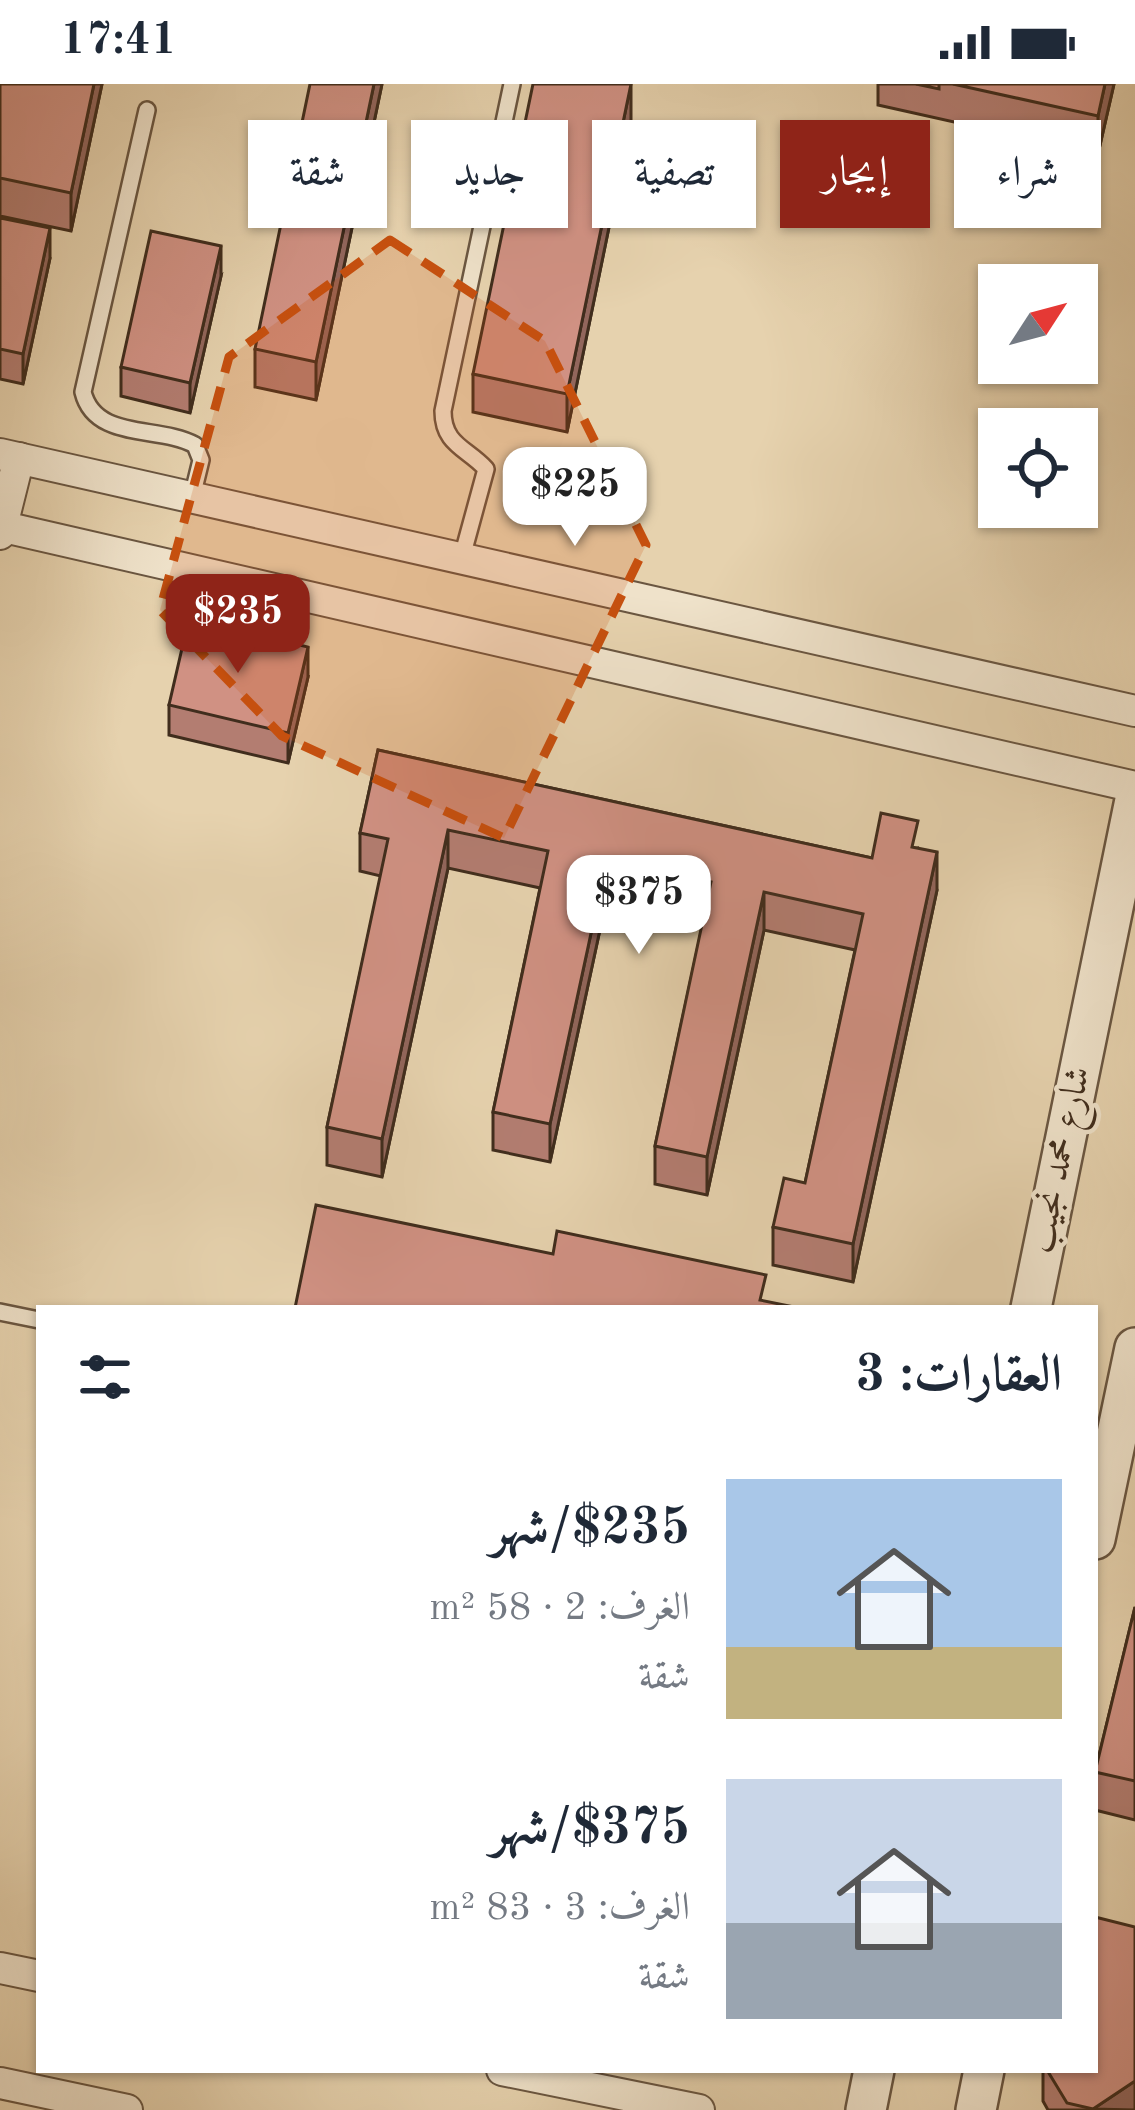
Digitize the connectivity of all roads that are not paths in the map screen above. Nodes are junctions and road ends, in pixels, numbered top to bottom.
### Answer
1 (512, 84) edge
2 (147, 110) dead end
3 (9, 456) edge
4 (192, 497) junction
5 (0, 529) edge
6 (462, 557) junction
7 (1135, 711) edge
8 (1135, 787) edge
9 (1135, 800) edge
10 (1031, 1305) edge
11 (0, 1312) edge
12 (36, 1319) edge
13 (1135, 1348) edge
14 (1098, 1525) edge
15 (0, 1968) edge
16 (36, 1975) edge
17 (517, 2073) edge
18 (873, 2073) edge
19 (983, 2073) edge
20 (0, 2084) edge
21 (127, 2110) edge
22 (699, 2110) edge
23 (866, 2110) edge
24 (976, 2110) edge

1 - 6 lane
2 - 4 lane
3 - 4 street
3 - 5 street
4 - 6 street
5 - 8 street
6 - 7 street
9 - 10 street, شارع محمد نجيب
11 - 12 lane
13 - 14 street
15 - 16 street
17 - 22 street
18 - 23 street
19 - 24 street
20 - 21 street

